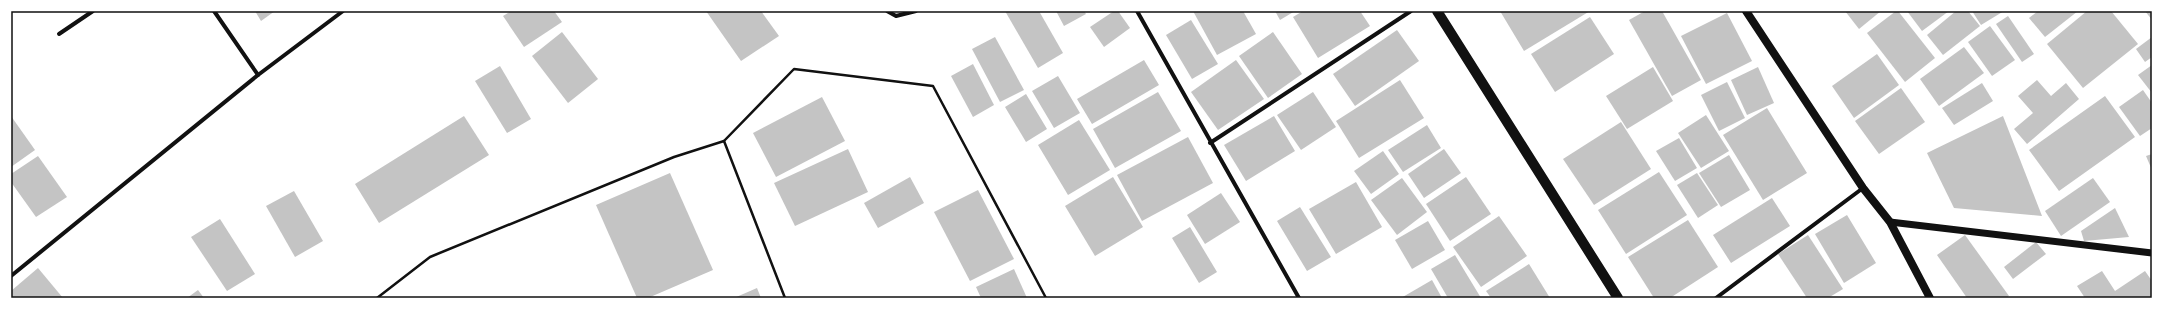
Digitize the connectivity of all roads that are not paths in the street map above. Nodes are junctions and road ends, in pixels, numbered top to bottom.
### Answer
1 (93, 11) edge
2 (214, 11) edge
3 (343, 11) edge
4 (887, 11) edge
5 (916, 11) edge
6 (1137, 11) edge
7 (1411, 11) edge
8 (1437, 11) edge
9 (1746, 11) edge
10 (59, 34) dead end
11 (258, 75) junction
12 (1210, 143) junction
13 (1863, 188) junction
14 (1890, 222) junction
15 (2152, 253) edge
16 (11, 276) edge
17 (1299, 298) edge
18 (1618, 298) edge
19 (1716, 298) edge
20 (1930, 298) edge

1 - 10 street
2 - 11 street
3 - 11 street
4 - 5 street
6 - 12 street
7 - 12 street
8 - 18 main road
9 - 13 main road
11 - 16 street
12 - 17 street
13 - 14 main road
13 - 19 street
14 - 15 street
14 - 20 main road

